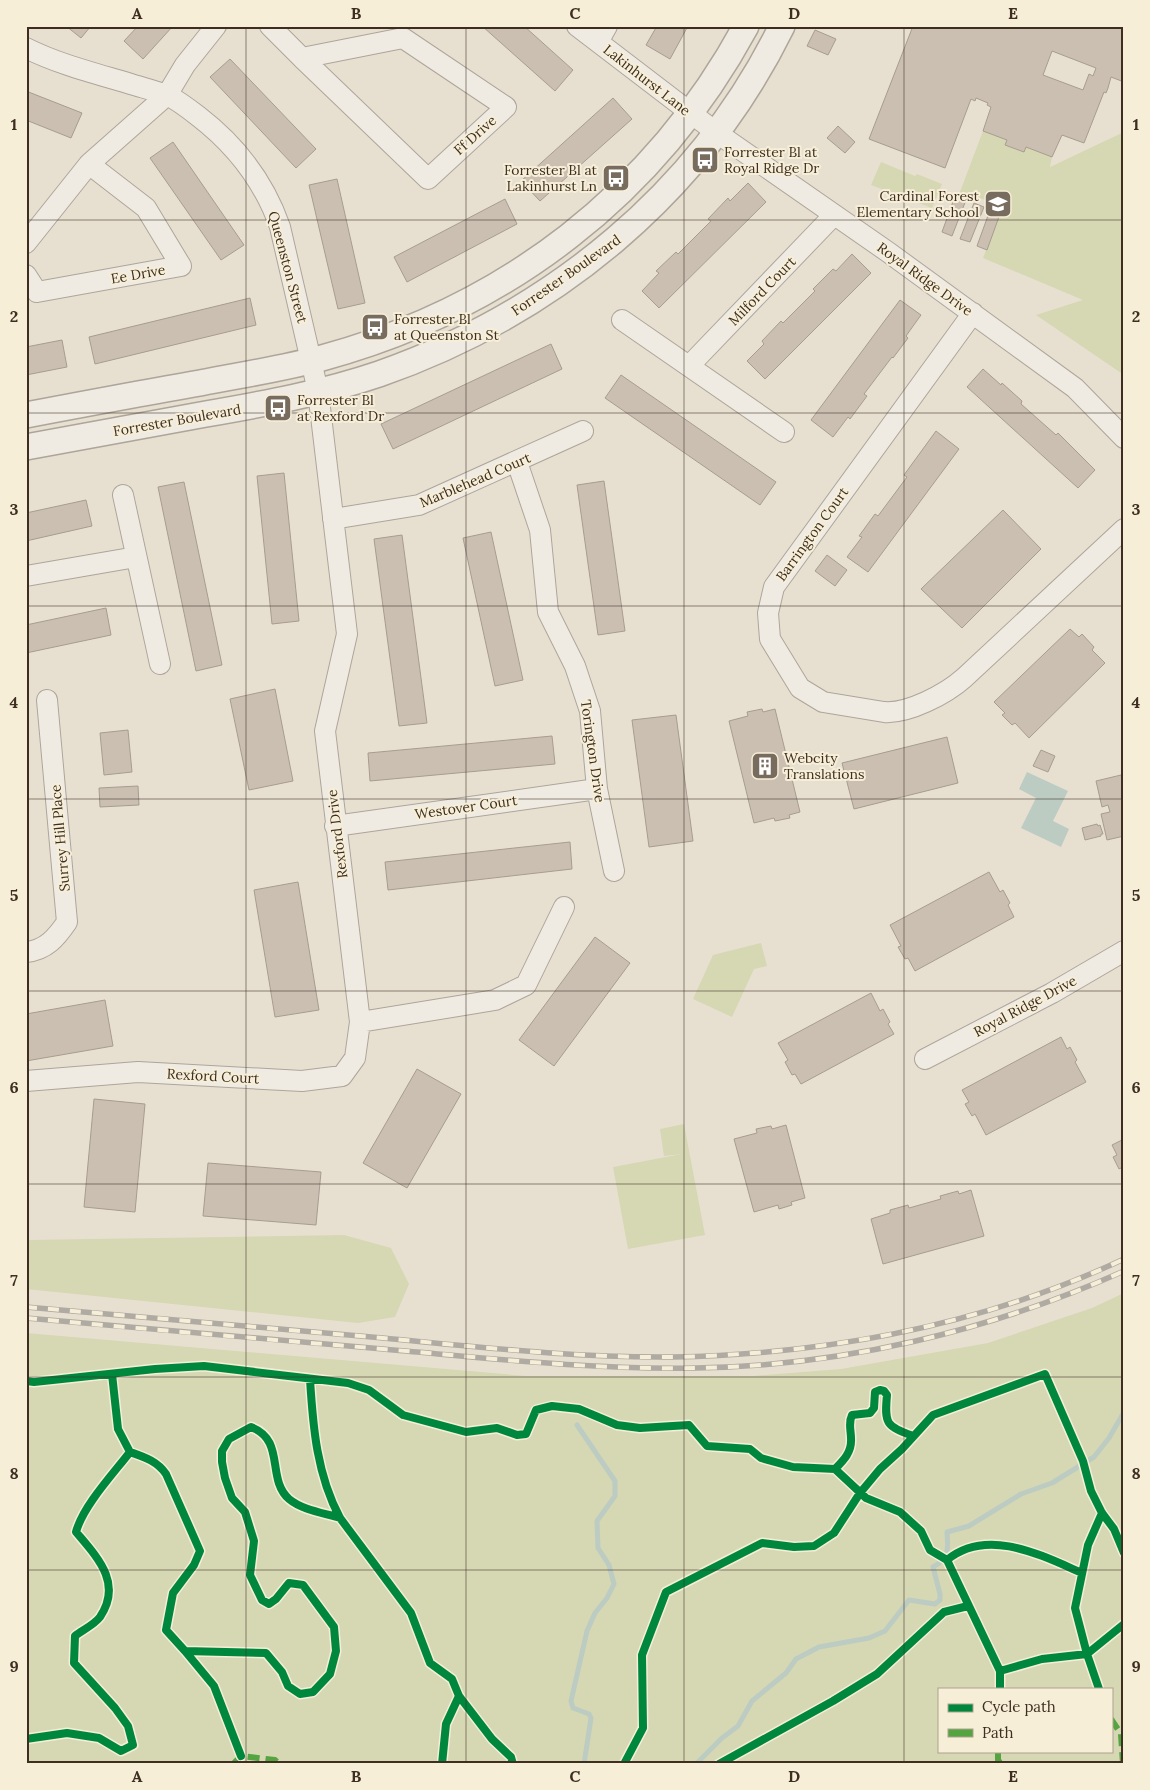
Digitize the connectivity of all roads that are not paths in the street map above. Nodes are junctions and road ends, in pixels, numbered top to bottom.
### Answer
1 (216, 26) edge
2 (270, 26) edge
3 (577, 26) edge
4 (746, 26) edge
5 (782, 26) edge
6 (602, 34) edge
7 (26, 48) edge
8 (302, 58) junction
9 (168, 96) junction
10 (691, 114) junction
11 (717, 133) junction
12 (89, 164) junction
13 (834, 216) junction
14 (26, 243) edge
15 (26, 275) edge
16 (973, 313) junction
17 (622, 320) dead end
18 (311, 360) junction
19 (689, 366) junction
20 (318, 391) junction
21 (26, 415) edge
22 (583, 431) dead end
23 (784, 432) dead end
24 (1124, 438) edge
25 (26, 447) edge
26 (516, 462) junction
27 (123, 495) dead end
28 (333, 519) junction
29 (1124, 528) edge
30 (136, 557) junction
31 (26, 576) edge
32 (160, 664) dead end
33 (47, 700) dead end
34 (597, 789) junction
35 (335, 826) junction
36 (614, 871) dead end
37 (564, 907) dead end
38 (1124, 951) edge
39 (26, 952) edge
40 (360, 1022) junction
41 (926, 1059) dead end
42 (26, 1081) edge

1 - 9 street
2 - 8 street, Ff Drive
3 - 6 street, Lakinhurst Lane
4 - 10 street
5 - 11 street, Forrester Boulevard
6 - 10 street, Lakinhurst Lane
7 - 9 street, Queenston Street
8 - 8 street, Ff Drive
9 - 12 street
9 - 18 street, Queenston Street
10 - 11 street, Lakinhurst Lane
10 - 18 street
11 - 13 street, Royal Ridge Drive
11 - 20 street, Forrester Boulevard
12 - 14 street
12 - 15 street, Ee Drive
13 - 16 street, Royal Ridge Drive
13 - 19 street, Milford Court
16 - 24 street, Royal Ridge Drive
16 - 29 street, Barrington Court
17 - 19 street
18 - 20 street, Queenston Street
18 - 21 street
19 - 23 street
20 - 25 street, Forrester Boulevard
20 - 28 street, Rexford Drive
22 - 26 street, Marblehead Court
26 - 28 street, Marblehead Court
26 - 34 street, Torington Drive
27 - 30 street
28 - 35 street, Rexford Drive
30 - 31 street
30 - 32 street
33 - 39 street, Surrey Hill Place
34 - 35 street, Westover Court
34 - 36 street, Torington Drive
35 - 40 street, Rexford Drive
37 - 40 street
38 - 41 street, Royal Ridge Drive
40 - 42 street, Rexford Court

